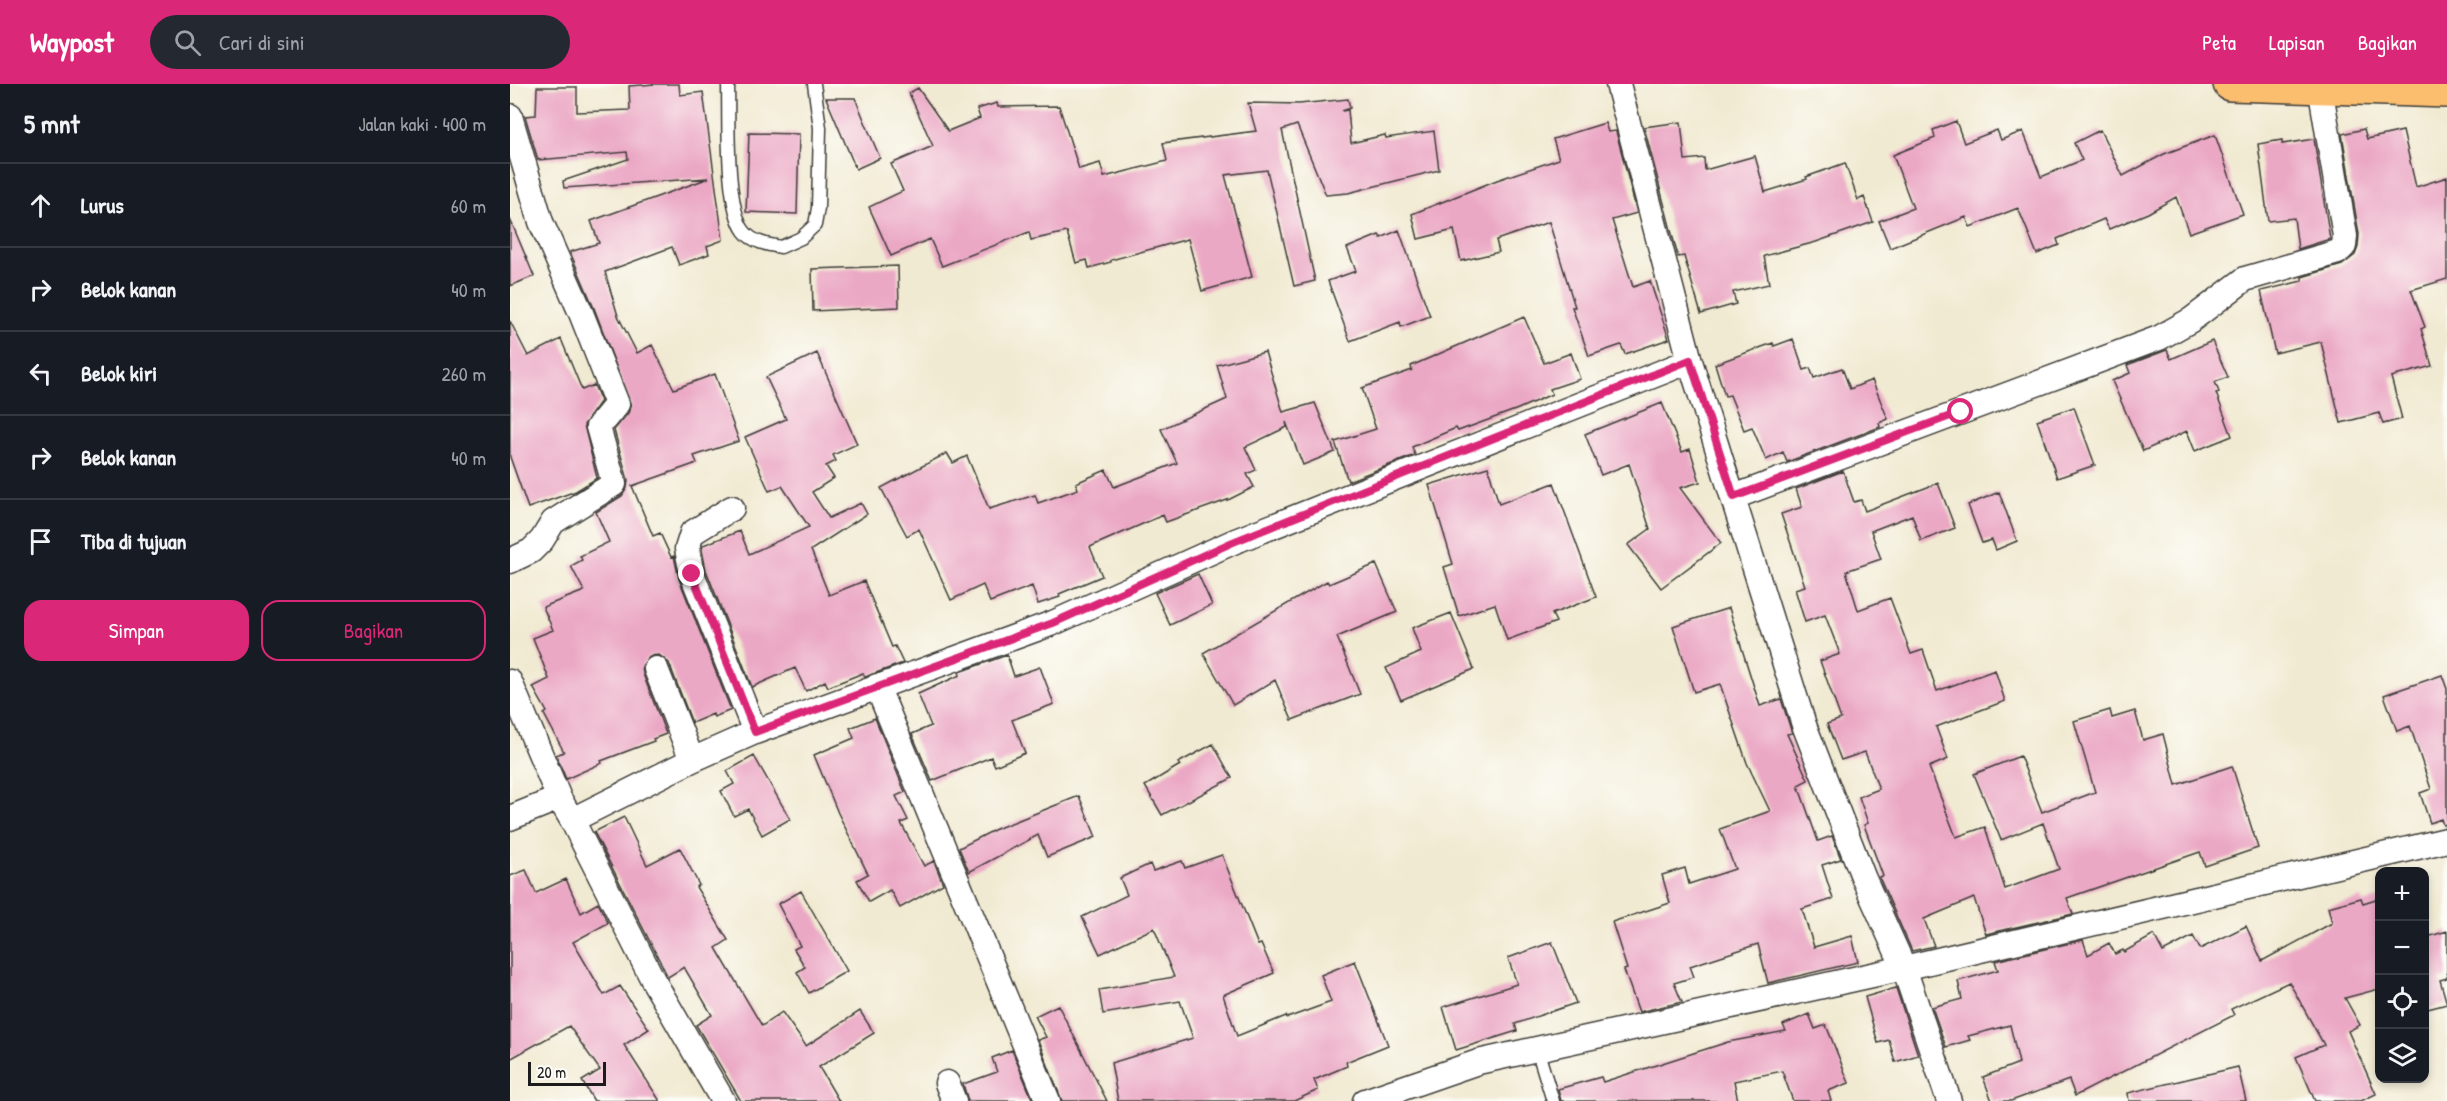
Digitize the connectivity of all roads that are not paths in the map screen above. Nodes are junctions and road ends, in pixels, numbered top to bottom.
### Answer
1 (728, 84) edge
2 (814, 84) edge
3 (1618, 84) edge
4 (2230, 84) edge
5 (2320, 86) junction
6 (2362, 87) edge
7 (2447, 91) edge
8 (510, 116) edge
9 (1690, 360) junction
10 (1734, 497) junction
11 (732, 508) dead end
12 (510, 561) edge
13 (656, 669) dead end
14 (510, 682) edge
15 (877, 686) junction
16 (755, 732) junction
17 (693, 760) junction
18 (559, 798) junction
19 (510, 818) edge
20 (572, 820) junction
21 (2447, 840) edge
22 (1904, 968) junction
23 (1537, 1049) junction
24 (723, 1101) edge
25 (1048, 1101) edge
26 (1365, 1101) edge
27 (1553, 1101) edge
28 (1949, 1101) edge

1 - 2 lane
3 - 9 street
4 - 5 highway
5 - 6 highway
5 - 10 street
6 - 7 highway
8 - 12 street
9 - 10 street
9 - 15 street
10 - 22 street
11 - 16 street
13 - 17 street
14 - 18 street
15 - 16 street
15 - 25 street
16 - 17 street
17 - 20 street
18 - 19 street
18 - 20 street
20 - 24 street
21 - 22 street
22 - 23 street
22 - 28 street
23 - 26 street
23 - 27 lane

